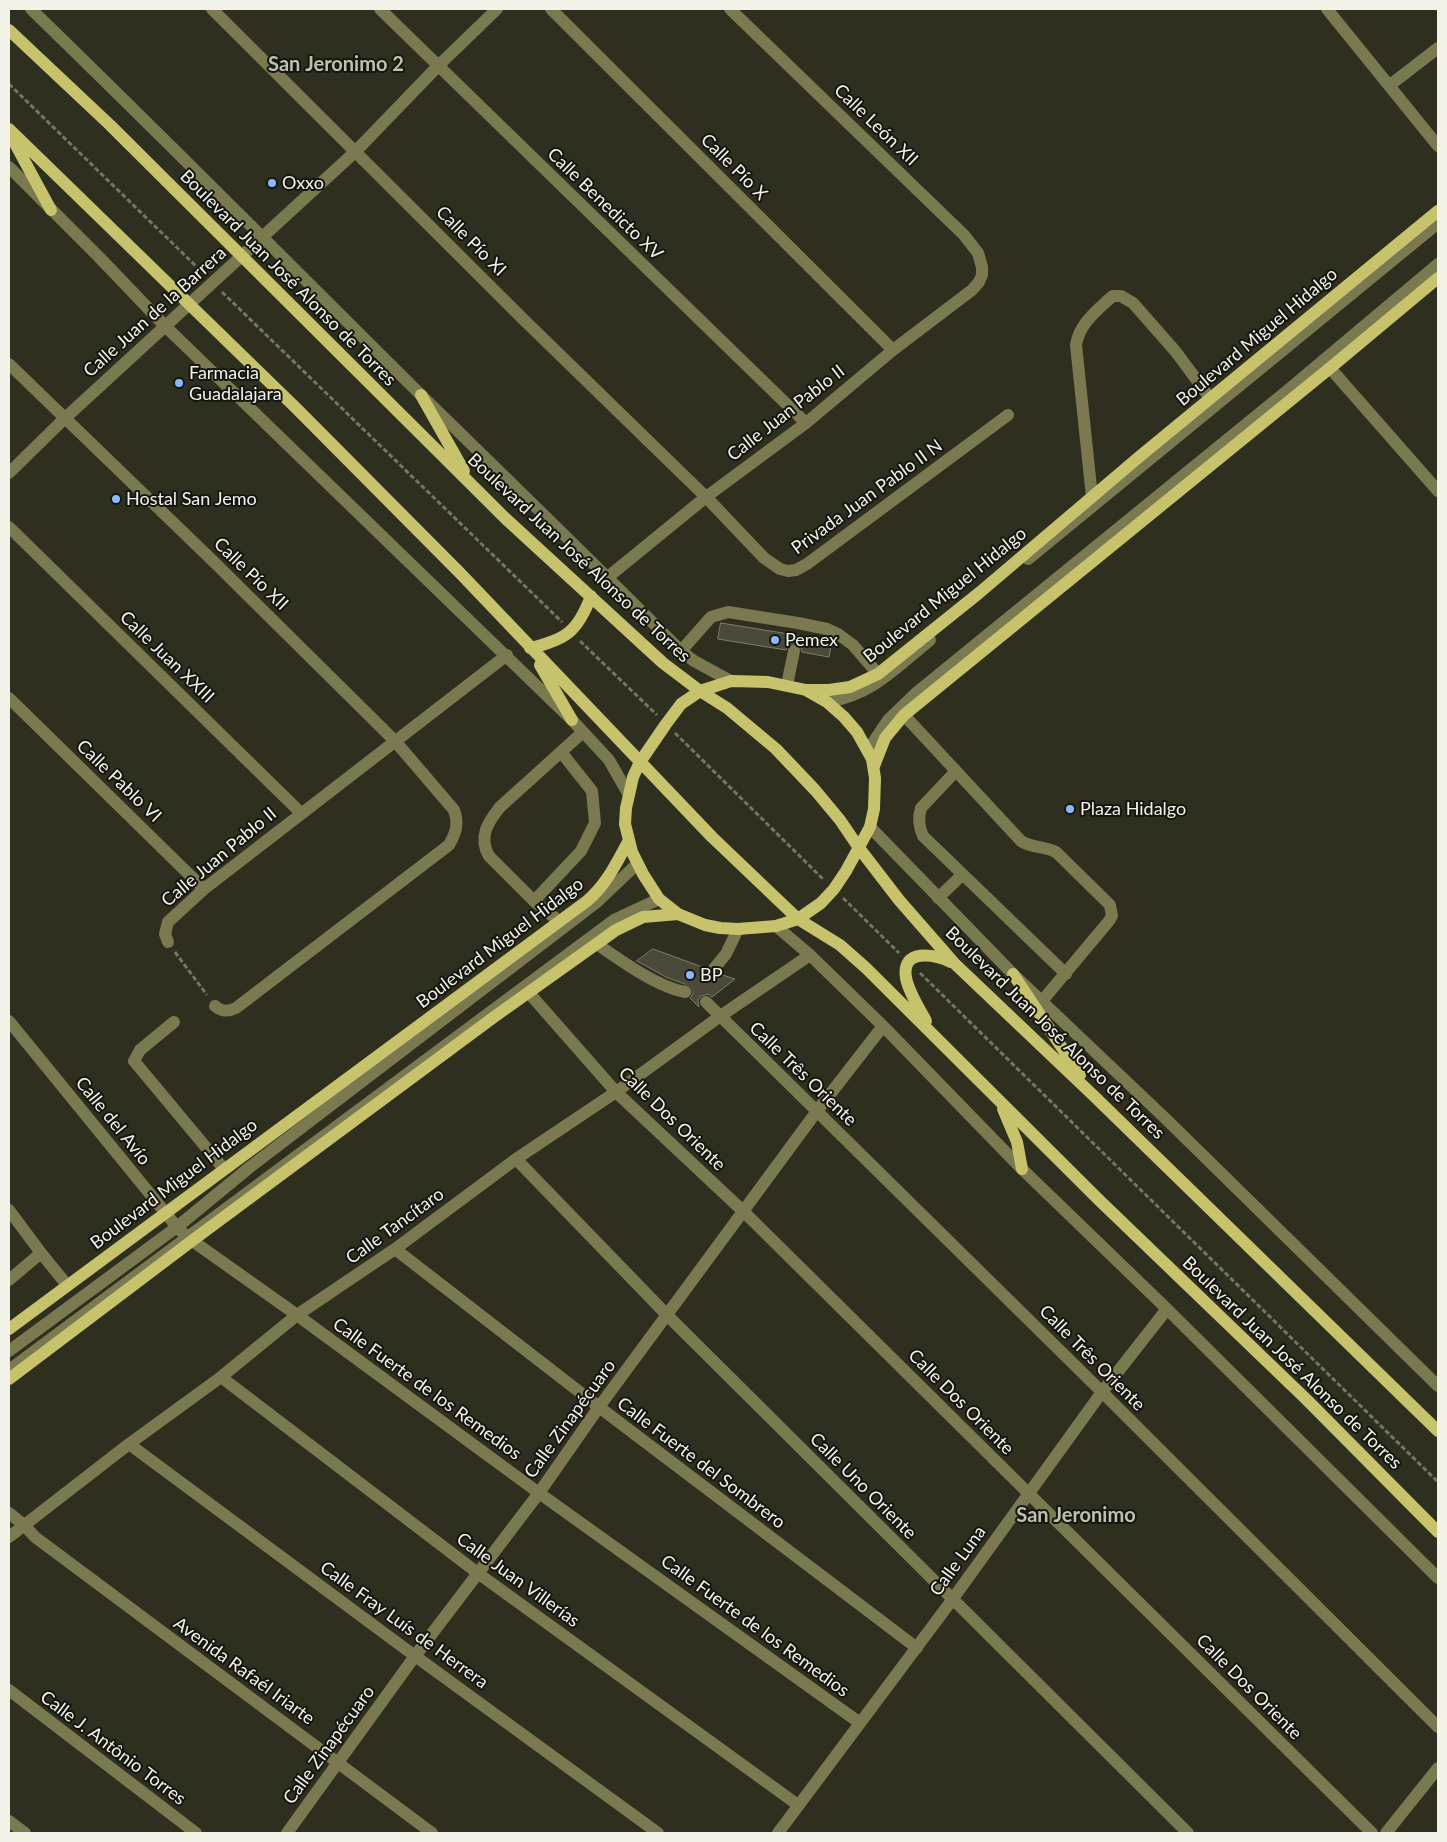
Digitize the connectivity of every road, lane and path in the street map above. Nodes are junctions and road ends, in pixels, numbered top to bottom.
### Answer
1 (31, 9) edge
2 (212, 9) edge
3 (380, 9) edge
4 (497, 9) edge
5 (551, 9) edge
6 (730, 9) edge
7 (1327, 9) edge
8 (9, 30) edge
9 (1438, 48) edge
10 (438, 66) junction
11 (9, 84) edge
12 (1390, 85) junction
13 (9, 130) edge
14 (1438, 146) edge
15 (355, 152) junction
16 (9, 168) edge
17 (51, 210) junction
18 (1438, 211) edge
19 (1438, 223) edge
20 (263, 237) junction
21 (242, 256) junction
22 (1438, 264) edge
23 (982, 275) joint
24 (1438, 278) edge
25 (213, 283) junction
26 (190, 304) junction
27 (165, 326) junction
28 (893, 350) junction
29 (9, 364) edge
30 (1330, 368) junction
31 (421, 395) junction
32 (1210, 398) junction
33 (1008, 415) dead end
34 (64, 418) junction
35 (806, 424) junction
36 (9, 473) edge
37 (471, 484) junction
38 (1438, 491) edge
39 (1092, 496) junction
40 (706, 497) junction
41 (9, 527) edge
42 (608, 577) junction
43 (591, 596) junction
44 (570, 631) junction
45 (530, 648) junction
46 (681, 651) junction
47 (794, 651) tunnel mouth
48 (506, 655) junction
49 (878, 674) junction
50 (731, 682) junction
51 (787, 685) junction
52 (806, 690) junction
53 (700, 691) junction
54 (9, 698) edge
55 (828, 702) junction
56 (904, 715) junction
57 (572, 720) junction
58 (666, 724) junction
59 (583, 732) junction
60 (395, 741) junction
61 (868, 750) junction
62 (561, 752) junction
63 (640, 762) junction
64 (874, 766) junction
65 (956, 771) junction
66 (629, 795) junction
67 (301, 813) junction
68 (870, 827) junction
69 (629, 840) junction
70 (859, 848) junction
71 (637, 864) junction
72 (962, 874) junction
73 (204, 889) junction
74 (834, 889) junction
75 (938, 898) junction
76 (660, 899) junction
77 (534, 902) junction
78 (678, 914) junction
79 (798, 919) junction
80 (560, 922) junction
81 (776, 926) junction
82 (738, 929) junction
83 (168, 942) joint
84 (597, 944) junction
85 (810, 954) junction
86 (909, 962) junction
87 (954, 963) junction
88 (712, 971) tunnel mouth
89 (1013, 974) junction
90 (1066, 974) junction
91 (685, 992) dead end
92 (529, 993) junction
93 (1042, 1001) junction
94 (706, 1002) dead end
95 (215, 1006) joint
96 (719, 1017) junction
97 (9, 1021) edge
98 (174, 1022) dead end
99 (883, 1026) junction
100 (932, 1033) junction
101 (616, 1092) junction
102 (1096, 1097) junction
103 (998, 1100) junction
104 (818, 1111) junction
105 (516, 1159) junction
106 (224, 1169) junction
107 (1022, 1169) junction
108 (9, 1210) edge
109 (165, 1212) junction
110 (744, 1212) junction
111 (177, 1227) junction
112 (190, 1238) junction
113 (395, 1249) junction
114 (41, 1253) junction
115 (9, 1280) edge
116 (67, 1285) junction
117 (1167, 1309) junction
118 (298, 1314) junction
119 (668, 1316) junction
120 (9, 1329) edge
121 (9, 1351) edge
122 (9, 1370) edge
123 (221, 1377) junction
124 (9, 1380) edge
125 (1438, 1386) edge
126 (1102, 1392) junction
127 (598, 1408) junction
128 (1438, 1431) edge
129 (129, 1444) junction
130 (1438, 1482) edge
131 (539, 1493) junction
132 (1028, 1493) junction
133 (9, 1513) edge
134 (15, 1530) edge
135 (1438, 1532) edge
136 (479, 1574) junction
137 (1438, 1578) edge
138 (952, 1600) junction
139 (917, 1648) junction
140 (415, 1656) junction
141 (9, 1690) edge
142 (860, 1723) junction
143 (1438, 1726) edge
144 (338, 1763) junction
145 (1438, 1768) edge
146 (798, 1805) junction
147 (9, 1821) edge
148 (25, 1833) edge
149 (196, 1833) edge
150 (287, 1833) edge
151 (432, 1833) edge
152 (658, 1833) edge
153 (778, 1833) edge
154 (1188, 1833) edge
155 (1372, 1833) edge
156 (1386, 1833) edge

1 - 20 street, Boulevard Juan José Alonso de Torres
2 - 15 street, Calle Pío XI
3 - 10 street, Calle Benedicto XV
4 - 10 street, Calle Juan de la Barrera
5 - 28 street, Calle Pío X
6 - 23 street, Calle León XII
7 - 12 street
8 - 21 main road, Boulevard Juan José Alonso de Torres
9 - 12 street
10 - 15 street, Calle Juan de la Barrera
10 - 35 street, Calle Benedicto XV
11 - 25 path
12 - 14 street
13 - 17 main road
13 - 26 main road, Boulevard Juan José Alonso de Torres
15 - 20 street, Calle Juan de la Barrera
15 - 40 street, Calle Pío XI
16 - 17 street
17 - 27 street
18 - 32 main road, Boulevard Miguel Hidalgo
19 - 55 street
20 - 21 street, Calle Juan de la Barrera
20 - 31 street, Boulevard Juan José Alonso de Torres
21 - 25 street, Calle Juan de la Barrera
21 - 37 main road, Boulevard Juan José Alonso de Torres
22 - 61 street
23 - 28 street, Calle Juan Pablo II
24 - 30 main road
25 - 26 street, Calle Juan de la Barrera
25 - 44 path
26 - 27 street, Calle Juan de la Barrera
26 - 45 main road, Boulevard Juan José Alonso de Torres
27 - 34 street, Calle Juan de la Barrera
27 - 48 street
28 - 35 street, Calle Juan Pablo II
29 - 34 street, Calle Pío XII
30 - 38 street
30 - 56 main road
31 - 37 main road
31 - 42 street, Boulevard Juan José Alonso de Torres
32 - 39 main road, Boulevard Miguel Hidalgo
32 - 39 street
33 - 40 street, Privada Juan Pablo II N
34 - 36 street, Calle Juan de la Barrera
34 - 60 street, Calle Pío XII
35 - 40 street, Calle Juan Pablo II
37 - 43 main road, Boulevard Juan José Alonso de Torres
39 - 49 main road, Boulevard Miguel Hidalgo
40 - 42 street, Calle Juan Pablo II
41 - 67 street, Calle Juan XXIII
42 - 46 street, Boulevard Juan José Alonso de Torres
43 - 44 main road
43 - 53 main road, Boulevard Juan José Alonso de Torres
44 - 45 main road
44 - 58 path
45 - 57 main road
45 - 63 main road, Boulevard Juan José Alonso de Torres
46 - 49 street
46 - 50 street, Boulevard Juan José Alonso de Torres
47 - 51 street
48 - 57 street
48 - 60 street, Calle Juan Pablo II
49 - 52 main road, Boulevard Miguel Hidalgo
50 - 51 main road, Boulevard Miguel Hidalgo
50 - 53 main road, Boulevard Miguel Hidalgo
51 - 52 main road, Boulevard Miguel Hidalgo
52 - 55 main road
53 - 58 main road, Boulevard Miguel Hidalgo
53 - 70 main road, Boulevard Juan José Alonso de Torres
54 - 73 street, Calle Pablo VI
55 - 61 main road
56 - 64 main road
56 - 65 street
57 - 59 street
58 - 63 main road, Boulevard Miguel Hidalgo
58 - 74 path
59 - 62 street
59 - 66 street
60 - 67 street, Calle Juan Pablo II
60 - 95 street, Calle Pío XII
61 - 64 main road
62 - 77 street
62 - 77 street
63 - 66 main road, Boulevard Miguel Hidalgo
63 - 79 main road, Boulevard Juan José Alonso de Torres
64 - 68 main road
65 - 72 street
65 - 90 street
66 - 69 main road, Boulevard Miguel Hidalgo
67 - 73 street, Calle Juan Pablo II
68 - 70 main road
68 - 75 street
69 - 71 main road
69 - 80 main road, Boulevard Miguel Hidalgo
70 - 74 main road
70 - 87 main road, Boulevard Juan José Alonso de Torres
71 - 76 main road
71 - 111 street
72 - 75 street
72 - 90 street
73 - 83 street, Calle Juan Pablo II
74 - 79 main road
74 - 86 path
75 - 89 street
76 - 78 main road
76 - 112 street
77 - 80 street
78 - 82 main road
78 - 84 main road
79 - 81 main road
79 - 100 main road, Boulevard Juan José Alonso de Torres
80 - 106 main road, Boulevard Miguel Hidalgo
81 - 82 main road
81 - 85 street
82 - 88 street
83 - 95 path
84 - 91 street
84 - 92 main road
85 - 96 street, Calle Tancítaro
85 - 99 street
86 - 87 main road
86 - 100 main road
86 - 130 path
87 - 102 main road, Boulevard Juan José Alonso de Torres
89 - 93 street
89 - 102 main road
90 - 93 street
92 - 101 street, Calle Dos Oriente
92 - 112 main road
93 - 125 street
94 - 96 street, Calle Três Oriente
96 - 101 street, Calle Tancítaro
96 - 104 street, Calle Três Oriente
97 - 109 street, Calle del Avío
98 - 106 street
99 - 104 street, Calle Zinapécuaro
99 - 107 street
100 - 103 main road, Boulevard Juan José Alonso de Torres
101 - 105 street, Calle Tancítaro
101 - 110 street, Calle Dos Oriente
102 - 128 main road, Boulevard Juan José Alonso de Torres
103 - 107 main road
103 - 135 main road, Boulevard Juan José Alonso de Torres
104 - 110 street, Calle Zinapécuaro
104 - 126 street, Calle Três Oriente
105 - 113 street, Calle Tancítaro
105 - 119 street, Calle Uno Oriente
106 - 109 main road, Boulevard Miguel Hidalgo
107 - 117 street
108 - 114 street
109 - 111 street, Calle del Avío
109 - 116 main road, Boulevard Miguel Hidalgo
110 - 119 street, Calle Zinapécuaro
110 - 132 street, Calle Dos Oriente
111 - 112 street, Calle del Avío
111 - 121 street
112 - 118 street, Calle Fuerte de los Remedios
112 - 122 street
112 - 124 main road
113 - 118 street, Calle Tancítaro
113 - 127 street, Calle Fuerte del Sombrero
114 - 115 street
114 - 116 street
116 - 120 main road, Boulevard Miguel Hidalgo
117 - 126 street, Calle Luna
117 - 137 street
118 - 123 street, Calle Tancítaro
118 - 131 street, Calle Fuerte de los Remedios
119 - 127 street, Calle Zinapécuaro
119 - 138 street, Calle Uno Oriente
123 - 129 street, Calle Tancítaro
123 - 136 street, Calle Juan Villerías
126 - 132 street, Calle Luna
126 - 143 street, Calle Três Oriente
127 - 131 street, Calle Zinapécuaro
127 - 139 street, Calle Fuerte del Sombrero
129 - 134 street, Calle Tancítaro
129 - 140 street, Calle Fray Luís de Herrera
131 - 136 street, Calle Zinapécuaro
131 - 142 street, Calle Fuerte de los Remedios
132 - 138 street, Calle Luna
132 - 155 street, Calle Dos Oriente
133 - 134 street, Avenida Rafaél Iriarte
134 - 144 street, Avenida Rafaél Iriarte
136 - 140 street, Calle Zinapécuaro
136 - 146 street, Calle Juan Villerías
138 - 139 street, Calle Luna
138 - 154 street, Calle Uno Oriente
139 - 142 street, Calle Luna
140 - 144 street, Calle Zinapécuaro
140 - 152 street, Calle Fray Luís de Herrera
141 - 149 street, Calle J. Antônio Torres
142 - 146 street, Calle Luna
144 - 150 street, Calle Zinapécuaro
144 - 151 street, Avenida Rafaél Iriarte
145 - 156 street
146 - 153 street, Calle Luna
147 - 148 street

